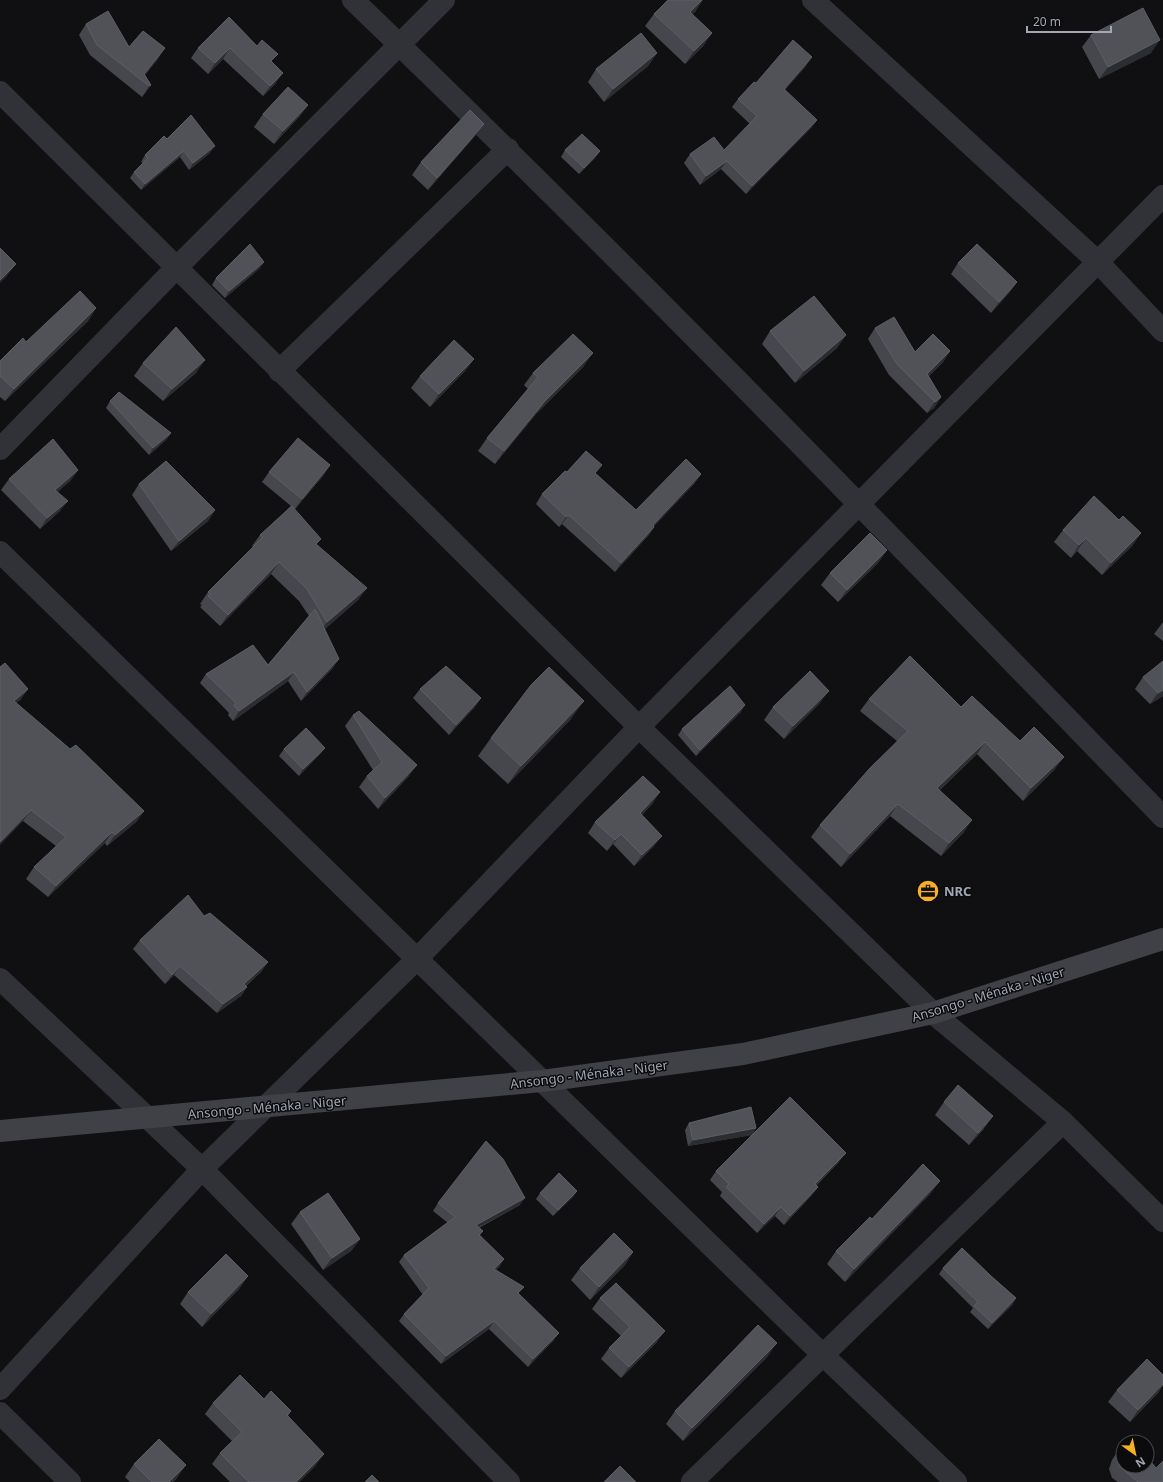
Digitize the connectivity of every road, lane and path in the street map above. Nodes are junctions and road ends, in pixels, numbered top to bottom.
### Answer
1 (353, 0) edge
2 (444, 0) edge
3 (813, 0) edge
4 (400, 45) junction
5 (0, 92) edge
6 (508, 149) junction
7 (1163, 196) edge
8 (1098, 262) junction
9 (176, 268) junction
10 (1163, 331) edge
11 (279, 370) junction
12 (0, 448) edge
13 (858, 503) junction
14 (0, 552) edge
15 (638, 727) junction
16 (1163, 817) edge
17 (1163, 939) edge
18 (417, 959) junction
19 (0, 979) edge
20 (933, 1013) junction
21 (542, 1081) junction
22 (265, 1107) junction
23 (149, 1118) junction
24 (1063, 1122) junction
25 (0, 1131) edge
26 (202, 1169) junction
27 (1163, 1221) edge
28 (824, 1356) junction
29 (0, 1389) edge
30 (0, 1413) edge
31 (70, 1482) edge
32 (509, 1482) edge
33 (692, 1482) edge
34 (956, 1482) edge

1 - 4 street
2 - 4 street
3 - 8 street
4 - 6 street
4 - 9 street
5 - 9 street
6 - 11 street
6 - 13 street
7 - 8 street
8 - 10 street
8 - 13 street
9 - 11 street
9 - 12 street
11 - 15 street
13 - 15 street
13 - 16 street
14 - 18 street
15 - 18 street
15 - 20 street
17 - 20 main road, Ansongo - Ménaka - Niger
18 - 21 street
18 - 22 street
19 - 23 street
20 - 21 main road, Ansongo - Ménaka - Niger
20 - 24 street
21 - 22 main road, Ansongo - Ménaka - Niger
21 - 28 street
22 - 23 main road, Ansongo - Ménaka - Niger
22 - 26 street
23 - 25 main road, Ansongo - Ménaka - Niger
23 - 26 street
24 - 27 street
24 - 28 street
26 - 29 street
26 - 32 street
28 - 33 street
28 - 34 street
30 - 31 street

